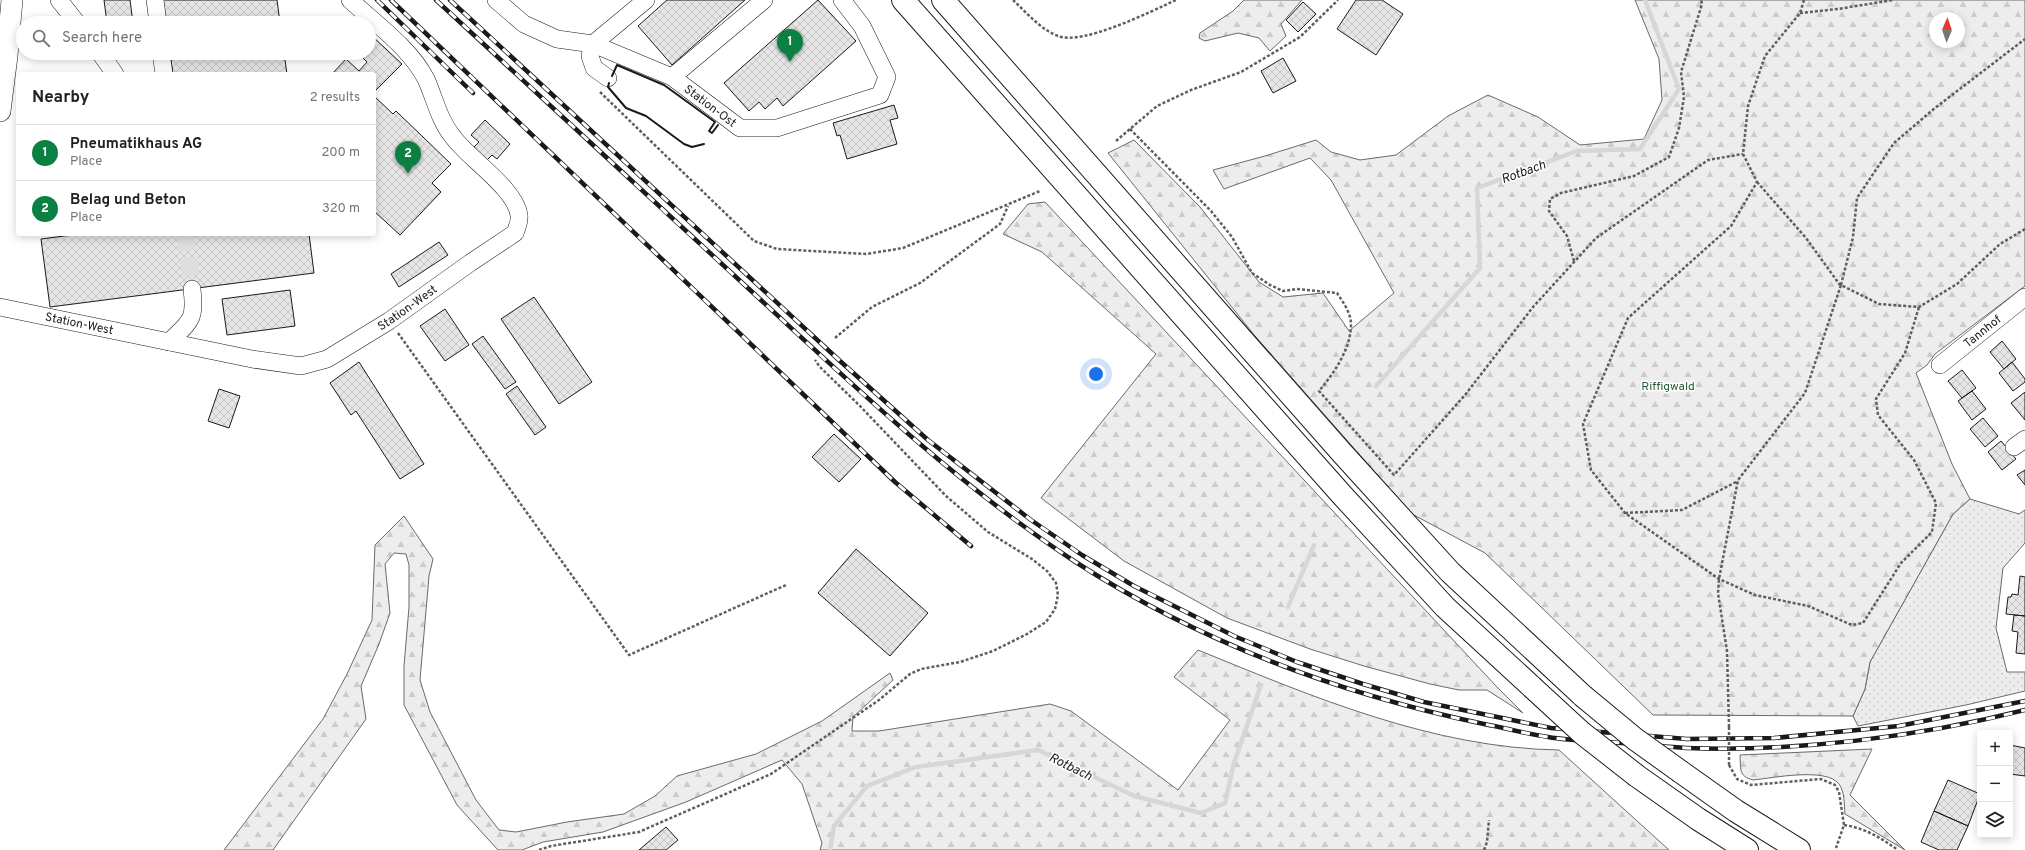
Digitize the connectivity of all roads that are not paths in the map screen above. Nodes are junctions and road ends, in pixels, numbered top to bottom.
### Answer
1 (59, 0) edge
2 (155, 0) edge
3 (350, 0) edge
4 (496, 0) edge
5 (646, 0) edge
6 (764, 0) edge
7 (842, 0) edge
8 (904, 0) edge
9 (942, 0) edge
10 (8, 7) edge
11 (72, 16) edge
12 (157, 16) edge
13 (367, 16) edge
14 (376, 24) edge
15 (593, 44) junction
16 (105, 60) edge
17 (162, 60) edge
18 (114, 72) edge
19 (164, 72) edge
20 (672, 77) junction
21 (602, 83) road end
22 (0, 111) edge
23 (192, 289) tunnel mouth
24 (2025, 297) edge
25 (0, 307) edge
26 (169, 342) junction
27 (1940, 365) dead end
28 (1746, 850) edge
29 (1799, 850) edge

1 - 11 street
2 - 12 street
3 - 13 street, Station-West
4 - 15 street, Station-Ost
5 - 15 street
6 - 20 street
7 - 20 street, Station-Ost
8 - 28 highway, bridge
9 - 29 highway, bridge
10 - 22 main road
14 - 26 street, Station-West
15 - 20 street, Station-Ost
15 - 21 street
16 - 18 street
17 - 19 street
23 - 26 street
24 - 27 street, Tannhof
25 - 26 street, Station-West

